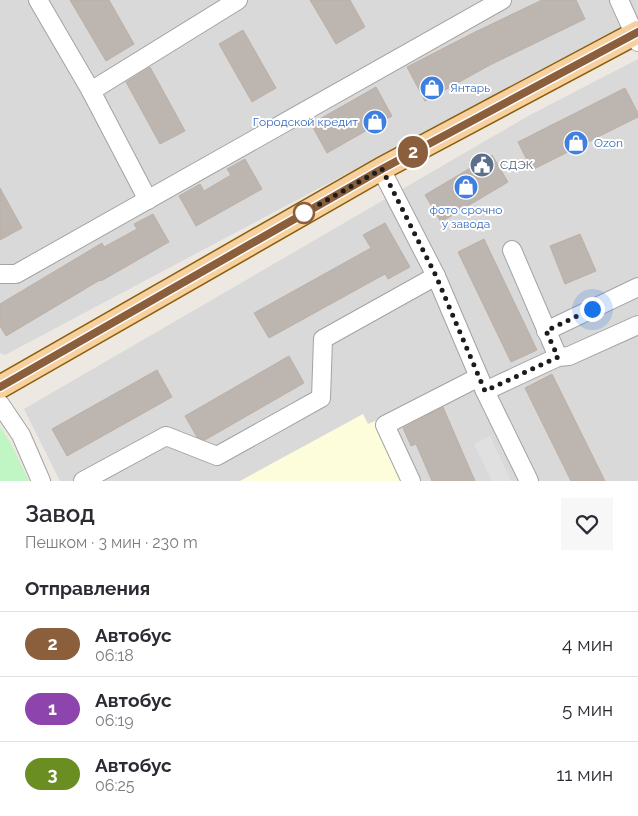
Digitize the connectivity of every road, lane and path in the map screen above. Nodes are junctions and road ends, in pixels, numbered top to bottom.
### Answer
1 (38, 0) edge
2 (238, 0) edge
3 (502, 0) edge
4 (619, 0) edge
5 (637, 36) edge
6 (91, 91) junction
7 (382, 169) junction
8 (148, 200) junction
9 (512, 250) dead end
10 (0, 274) edge
11 (436, 276) junction
12 (638, 287) edge
13 (638, 325) edge
14 (546, 331) junction
15 (563, 357) junction
16 (482, 384) junction
17 (0, 386) edge
18 (0, 404) edge
19 (41, 481) edge
20 (83, 481) edge
21 (411, 481) edge
22 (529, 481) edge

1 - 6 street
2 - 6 street
3 - 8 street
4 - 5 street
5 - 7 main road
6 - 8 street
7 - 11 street
7 - 17 main road
8 - 10 street
9 - 14 street
11 - 16 street
11 - 20 street
12 - 14 street
13 - 15 street
14 - 15 street
15 - 16 street
16 - 21 street
16 - 22 street
18 - 19 street

